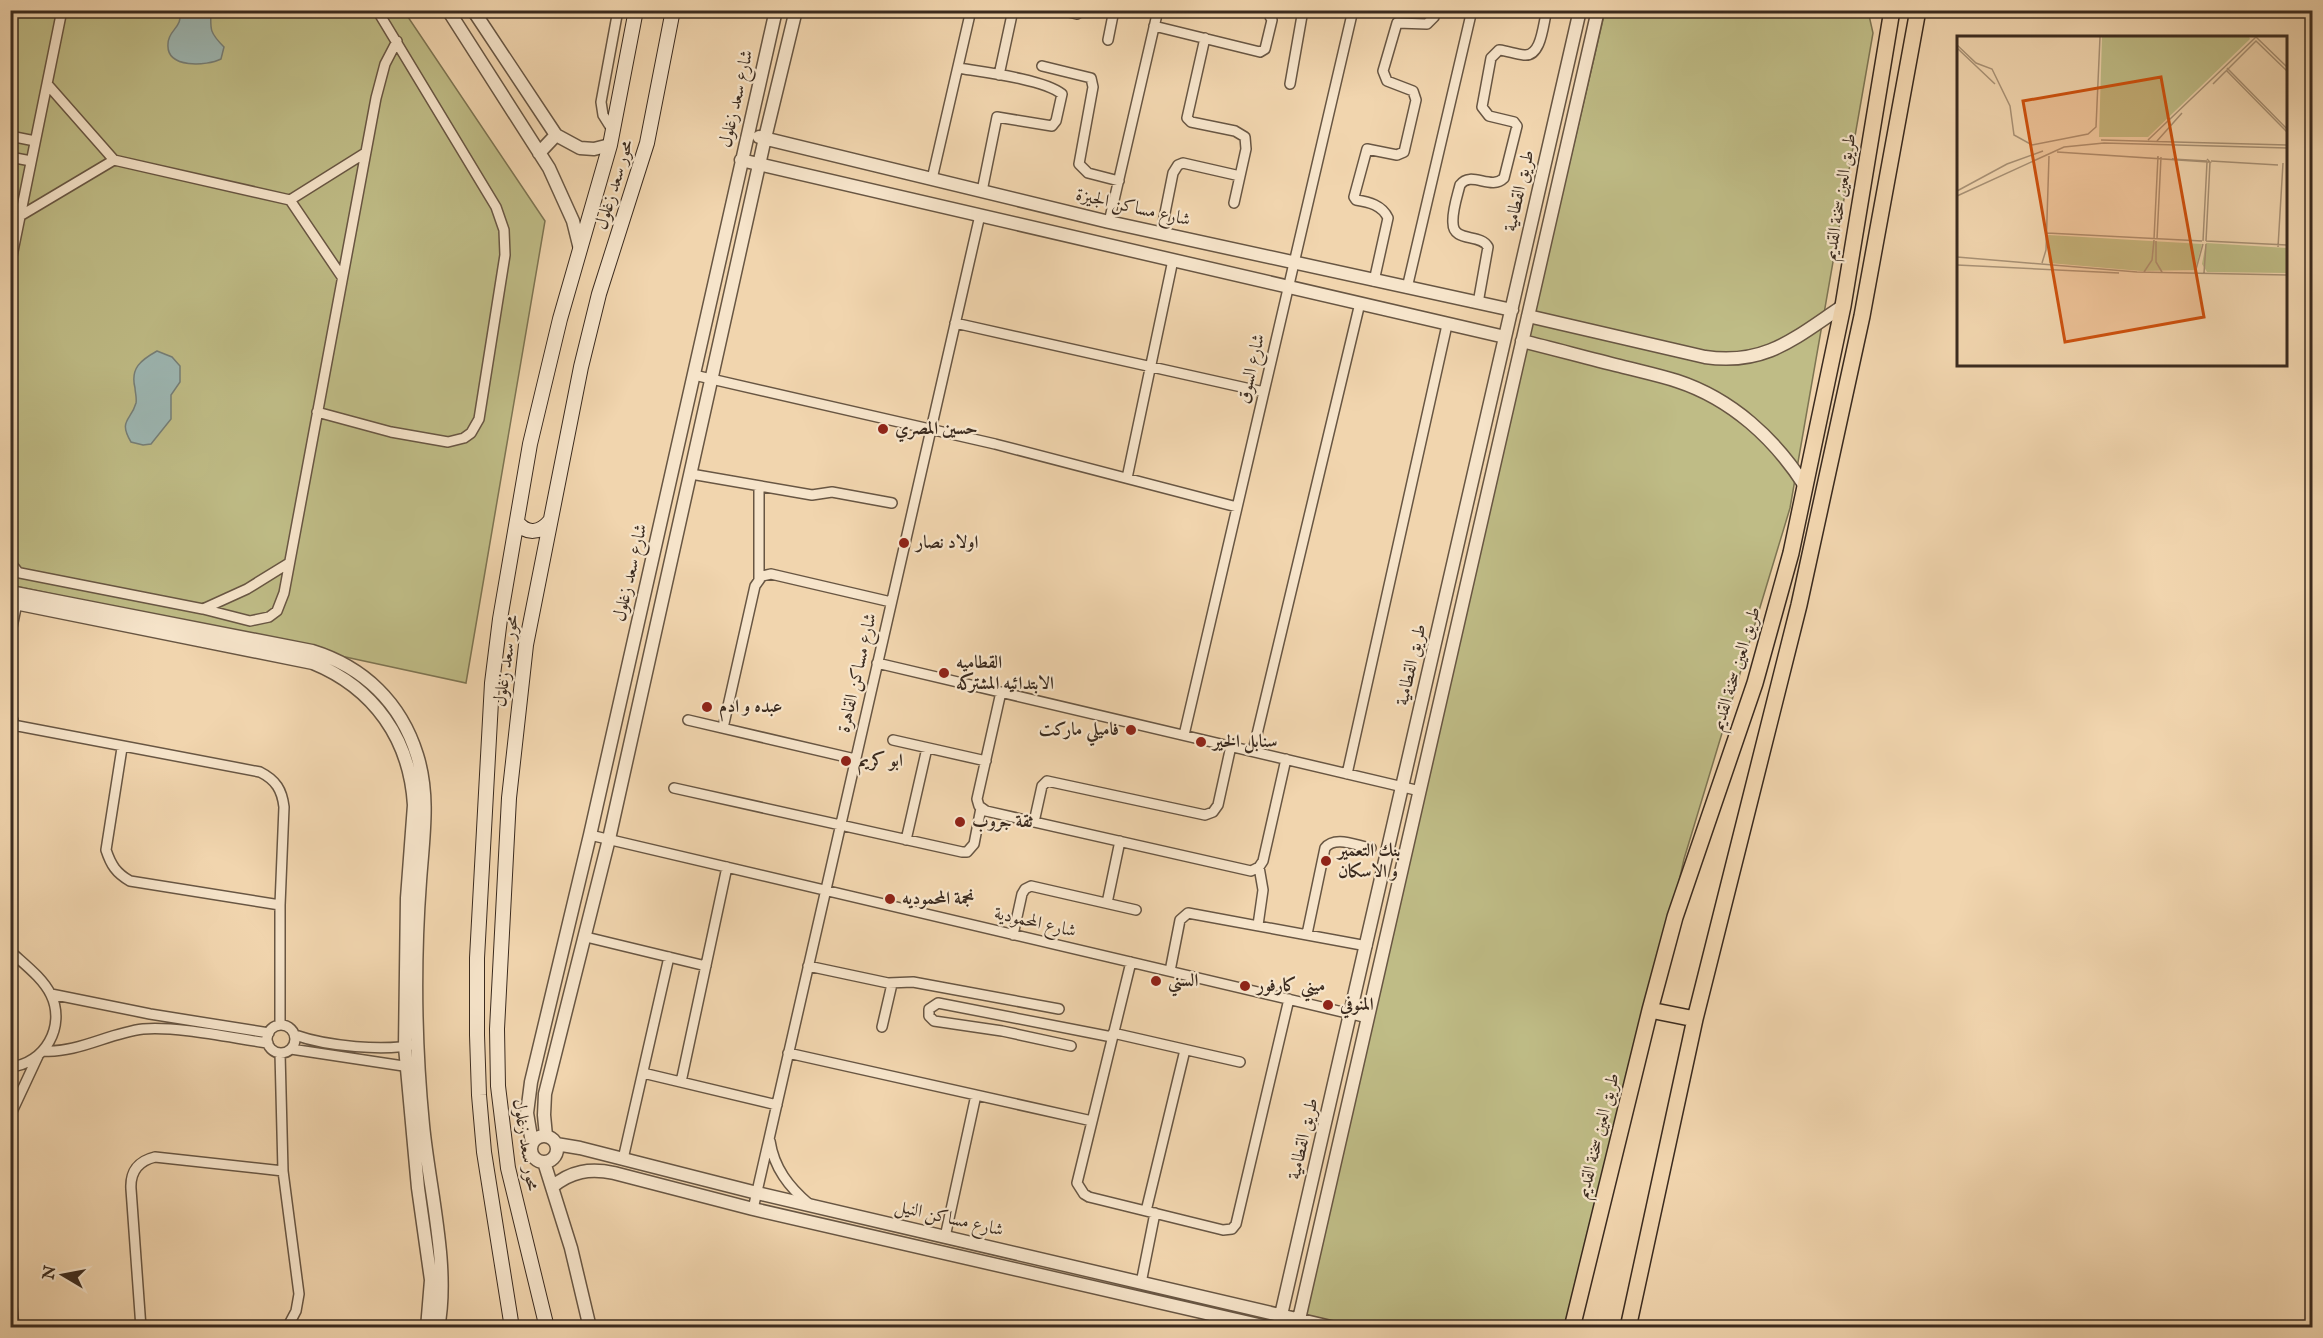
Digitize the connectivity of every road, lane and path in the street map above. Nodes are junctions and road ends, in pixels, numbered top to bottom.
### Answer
1 (62, 10) edge
2 (377, 10) edge
3 (448, 10) edge
4 (473, 10) edge
5 (618, 10) edge
6 (636, 10) edge
7 (673, 10) edge
8 (776, 10) edge
9 (796, 10) edge
10 (971, 10) edge
11 (1013, 10) edge
12 (1060, 10) edge
13 (1083, 10) edge
14 (1114, 10) edge
15 (1158, 10) edge
16 (1258, 10) edge
17 (1304, 10) edge
18 (1353, 10) edge
19 (1436, 10) edge
20 (1472, 10) edge
21 (1547, 10) edge
22 (1580, 10) edge
23 (1598, 10) edge
24 (1892, 10) edge
25 (1918, 10) edge
26 (1154, 26) junction
27 (1205, 38) junction
28 (1108, 40) dead end
29 (397, 41) junction
30 (1042, 66) dead end
31 (958, 68) junction
32 (999, 75) junction
33 (1290, 84) dead end
34 (48, 85) junction
35 (747, 134) junction
36 (556, 135) junction
37 (10, 136) edge
38 (612, 138) junction
39 (765, 138) junction
40 (35, 141) junction
41 (365, 153) junction
42 (539, 153) junction
43 (10, 157) edge
44 (114, 160) junction
45 (741, 160) junction
46 (31, 161) junction
47 (760, 165) junction
48 (1240, 176) junction
49 (932, 179) junction
50 (1119, 181) junction
51 (982, 191) junction
52 (291, 200) junction
53 (1234, 203) dead end
54 (980, 215) junction
55 (20, 216) junction
56 (1109, 222) junction
57 (1161, 233) junction
58 (580, 249) junction
59 (1173, 260) junction
60 (1294, 262) junction
61 (10, 266) edge
62 (342, 277) junction
63 (1374, 281) junction
64 (1288, 288) junction
65 (1407, 288) junction
66 (1360, 303) junction
67 (1478, 303) junction
68 (1843, 306) junction
69 (1512, 310) junction
70 (1528, 316) junction
71 (955, 323) junction
72 (1447, 325) junction
73 (1505, 337) junction
74 (1522, 341) junction
75 (1149, 366) junction
76 (694, 375) junction
77 (711, 379) junction
78 (1264, 392) junction
79 (316, 412) junction
80 (931, 431) junction
81 (691, 474) junction
82 (1127, 478) junction
83 (759, 486) junction
84 (1805, 486) junction
85 (892, 503) dead end
86 (1238, 507) junction
87 (550, 521) junction
88 (517, 522) junction
89 (10, 562) edge
90 (289, 563) junction
91 (14, 572) edge
92 (759, 579) junction
93 (14, 598) edge
94 (891, 602) junction
95 (203, 609) junction
96 (10, 637) edge
97 (877, 663) junction
98 (1001, 692) junction
99 (10, 713) edge
100 (687, 720) dead end
101 (12, 728) edge
102 (723, 728) junction
103 (1184, 735) junction
104 (893, 740) dead end
105 (1231, 746) junction
106 (122, 748) junction
107 (927, 748) junction
108 (1252, 752) junction
109 (855, 759) junction
110 (1286, 759) junction
111 (986, 761) junction
112 (1347, 774) junction
113 (1403, 787) junction
114 (674, 788) dead end
115 (1420, 791) junction
116 (981, 808) junction
117 (1034, 822) junction
118 (840, 826) junction
119 (590, 835) junction
120 (609, 840) junction
121 (906, 840) junction
122 (1120, 841) junction
123 (1371, 848) dead end
124 (727, 867) junction
125 (1259, 867) junction
126 (825, 890) junction
127 (1107, 903) junction
128 (280, 905) junction
129 (1137, 910) dead end
130 (1258, 925) junction
131 (1013, 934) junction
132 (1307, 934) junction
133 (586, 937) junction
134 (1367, 946) junction
135 (10, 951) edge
136 (669, 957) junction
137 (1131, 962) junction
138 (706, 966) junction
139 (808, 966) junction
140 (1170, 971) junction
141 (892, 984) junction
142 (51, 994) junction
143 (1289, 999) junction
144 (1059, 1009) dead end
145 (1650, 1010) junction
146 (1351, 1014) junction
147 (1006, 1016) junction
148 (1368, 1018) junction
149 (1695, 1019) junction
150 (280, 1025) junction
151 (882, 1027) dead end
152 (1002, 1031) junction
153 (295, 1035) junction
154 (1113, 1035) junction
155 (268, 1038) junction
156 (411, 1045) junction
157 (1071, 1046) dead end
158 (291, 1049) junction
159 (1185, 1050) junction
160 (538, 1052) junction
161 (280, 1053) junction
162 (788, 1053) junction
163 (41, 1054) junction
164 (555, 1056) junction
165 (1240, 1062) dead end
166 (406, 1066) junction
167 (10, 1067) edge
168 (418, 1069) junction
169 (643, 1073) junction
170 (681, 1082) junction
171 (976, 1095) junction
172 (777, 1105) junction
173 (10, 1116) edge
174 (1092, 1121) junction
175 (770, 1136) junction
176 (551, 1140) junction
177 (532, 1143) junction
178 (623, 1159) junction
179 (544, 1162) junction
180 (283, 1171) junction
181 (552, 1187) junction
182 (757, 1193) junction
183 (811, 1205) junction
184 (753, 1209) junction
185 (1150, 1212) junction
186 (945, 1237) junction
187 (1141, 1283) junction
188 (10, 1285) edge
189 (1280, 1322) edge
190 (1298, 1323) edge
191 (14, 1328) edge
192 (141, 1328) edge
193 (287, 1328) edge
194 (427, 1328) edge
195 (438, 1328) edge
196 (512, 1328) edge
197 (547, 1328) edge
198 (590, 1328) edge
199 (1271, 1328) edge
200 (1335, 1328) edge
201 (1572, 1328) edge
202 (1628, 1328) edge

1 - 34 street
2 - 29 street
3 - 42 street
4 - 36 street
5 - 38 street
6 - 38 main road, محور سعد زغلول
7 - 87 main road, محور سعد زغلول
8 - 35 street, شارع سعد زغلول
9 - 39 street, شارع سعد زغلول
10 - 31 street
11 - 32 street
12 - 13 street
14 - 28 street
15 - 26 street
16 - 27 street
17 - 33 street
18 - 60 street, شارع السوق
19 - 63 street
20 - 65 street
21 - 67 street
22 - 69 street, طريق القطامية
23 - 70 street, طريق القطامية
24 - 68 main road, طريق العين سخنة القديم
25 - 149 main road
26 - 27 street
26 - 50 street
27 - 48 street
29 - 41 street
29 - 79 street
30 - 50 street
31 - 32 street
31 - 49 street
32 - 51 street
34 - 40 street
34 - 44 street
35 - 39 street, شارع مساكن الجيزة
35 - 45 street, شارع سعد زغلول
36 - 38 street
36 - 42 street
37 - 40 street
38 - 58 main road, محور سعد زغلول
39 - 47 street, شارع سعد زغلول
39 - 49 street, شارع مساكن الجيزة
40 - 46 street
41 - 52 street
41 - 62 street
42 - 58 street
43 - 46 street
44 - 52 street
44 - 55 street
45 - 47 street
45 - 76 street, شارع سعد زغلول
46 - 55 street
47 - 54 street
47 - 77 street, شارع سعد زغلول
48 - 53 street
48 - 57 street
49 - 51 street, شارع مساكن الجيزة
50 - 56 street
51 - 56 street, شارع مساكن الجيزة
52 - 62 street
54 - 59 street
54 - 71 street, شارع مساكن القاهرة
55 - 61 street
56 - 57 street, شارع مساكن الجيزة
57 - 60 street, شارع مساكن الجيزة
58 - 88 main road, محور سعد زغلول
59 - 64 street
59 - 75 street
60 - 63 street, شارع مساكن الجيزة
60 - 64 street, شارع السوق
62 - 79 street
63 - 65 street, شارع مساكن الجيزة
64 - 66 street
64 - 78 street, شارع السوق
65 - 67 street, شارع مساكن الجيزة
66 - 72 street
66 - 108 street
67 - 69 street, شارع مساكن الجيزة
68 - 70 street
68 - 84 main road, طريق العين سخنة القديم
69 - 73 street, طريق القطامية
70 - 74 street, طريق القطامية
71 - 75 street
71 - 80 street, شارع مساكن القاهرة
72 - 73 street
72 - 112 street
73 - 113 street, طريق القطامية
74 - 84 street
74 - 115 street, طريق القطامية
75 - 78 street
75 - 82 street
76 - 77 street
76 - 119 street, شارع سعد زغلول
77 - 80 street
77 - 81 street, شارع سعد زغلول
78 - 86 street, شارع السوق
79 - 90 street
80 - 82 street
80 - 94 street, شارع مساكن القاهرة
81 - 83 street
81 - 120 street, شارع سعد زغلول
82 - 86 street
83 - 85 street
83 - 92 street
84 - 145 main road, طريق العين سخنة القديم
86 - 103 street, شارع السوق
87 - 88 main road
87 - 197 main road, محور سعد زغلول
88 - 196 main road, محور سعد زغلول
89 - 91 street
90 - 95 street
90 - 95 street
91 - 95 street
92 - 94 street
92 - 102 street
93 - 96 street
93 - 156 street
94 - 97 street, شارع مساكن القاهرة
97 - 98 street
97 - 109 street, شارع مساكن القاهرة
98 - 103 street
98 - 111 street
99 - 101 street
100 - 102 street
101 - 106 street
102 - 109 street
103 - 105 street
104 - 107 street
105 - 108 street
105 - 117 street
106 - 128 street
106 - 128 street
107 - 111 street
107 - 121 street
108 - 110 street
109 - 118 street, شارع مساكن القاهرة
110 - 112 street
110 - 125 street
111 - 116 street
112 - 113 street
113 - 115 street
113 - 134 street, طريق القطامية
114 - 118 street
115 - 148 street, طريق القطامية
116 - 117 street
116 - 121 street
117 - 122 street
118 - 121 street
118 - 126 street, شارع مساكن القاهرة
119 - 120 street, شارع المحمودية
119 - 160 street, شارع سعد زغلول
120 - 124 street, شارع المحمودية
120 - 133 street, شارع سعد زغلول
122 - 125 street
122 - 127 street
123 - 132 street
124 - 126 street, شارع المحمودية
124 - 138 street
125 - 130 street
126 - 131 street, شارع المحمودية
126 - 139 street, شارع مساكن القاهرة
127 - 129 street
127 - 131 street
128 - 150 street
130 - 132 street
130 - 140 street
131 - 137 street, شارع المحمودية
132 - 134 street
133 - 136 street
133 - 164 street, شارع سعد زغلول
134 - 146 street, طريق القطامية
135 - 142 street
136 - 138 street
136 - 169 street
137 - 140 street, شارع المحمودية
137 - 154 street
138 - 170 street
139 - 141 street
139 - 162 street, شارع مساكن القاهرة
140 - 143 street, شارع المحمودية
141 - 144 street
141 - 151 street
142 - 155 street
142 - 163 street
143 - 146 street, شارع المحمودية
143 - 185 street
145 - 149 main road
145 - 201 main road, طريق العين سخنة القديم
146 - 148 street, شارع المحمودية
146 - 189 street, طريق القطامية
147 - 152 street
147 - 152 street
147 - 154 street
148 - 190 street, طريق القطامية
149 - 202 main road
150 - 153 street
150 - 155 street
152 - 157 street
153 - 156 street
153 - 158 street
154 - 159 street
154 - 174 street
155 - 161 street
155 - 163 street
156 - 166 street
156 - 168 street
158 - 161 street
158 - 166 street
159 - 165 street
159 - 185 street
160 - 164 street
160 - 177 street, شارع سعد زغلول
161 - 180 street
162 - 171 street
162 - 172 street, شارع مساكن القاهرة
163 - 167 street
163 - 173 street
164 - 176 street, شارع سعد زغلول
166 - 168 street
166 - 194 street
168 - 195 street
169 - 170 street
169 - 178 street
170 - 172 street
171 - 174 street
171 - 186 street
172 - 175 street, شارع مساكن القاهرة
174 - 185 street
175 - 182 street, شارع مساكن القاهرة
175 - 183 street
176 - 177 street
176 - 178 street, شارع مساكن النيل
176 - 179 street
177 - 179 street
178 - 182 street, شارع مساكن النيل
179 - 181 street
180 - 192 street
180 - 193 street
181 - 184 street, شارع مساكن النيل
181 - 198 street
182 - 183 street, شارع مساكن النيل
182 - 184 street, شارع مساكن القاهرة
183 - 186 street, شارع مساكن النيل
184 - 199 street, شارع مساكن النيل
185 - 187 street
186 - 187 street, شارع مساكن النيل
187 - 189 street, شارع مساكن النيل
188 - 191 street
189 - 190 street, شارع مساكن النيل
190 - 200 street, شارع مساكن النيل

